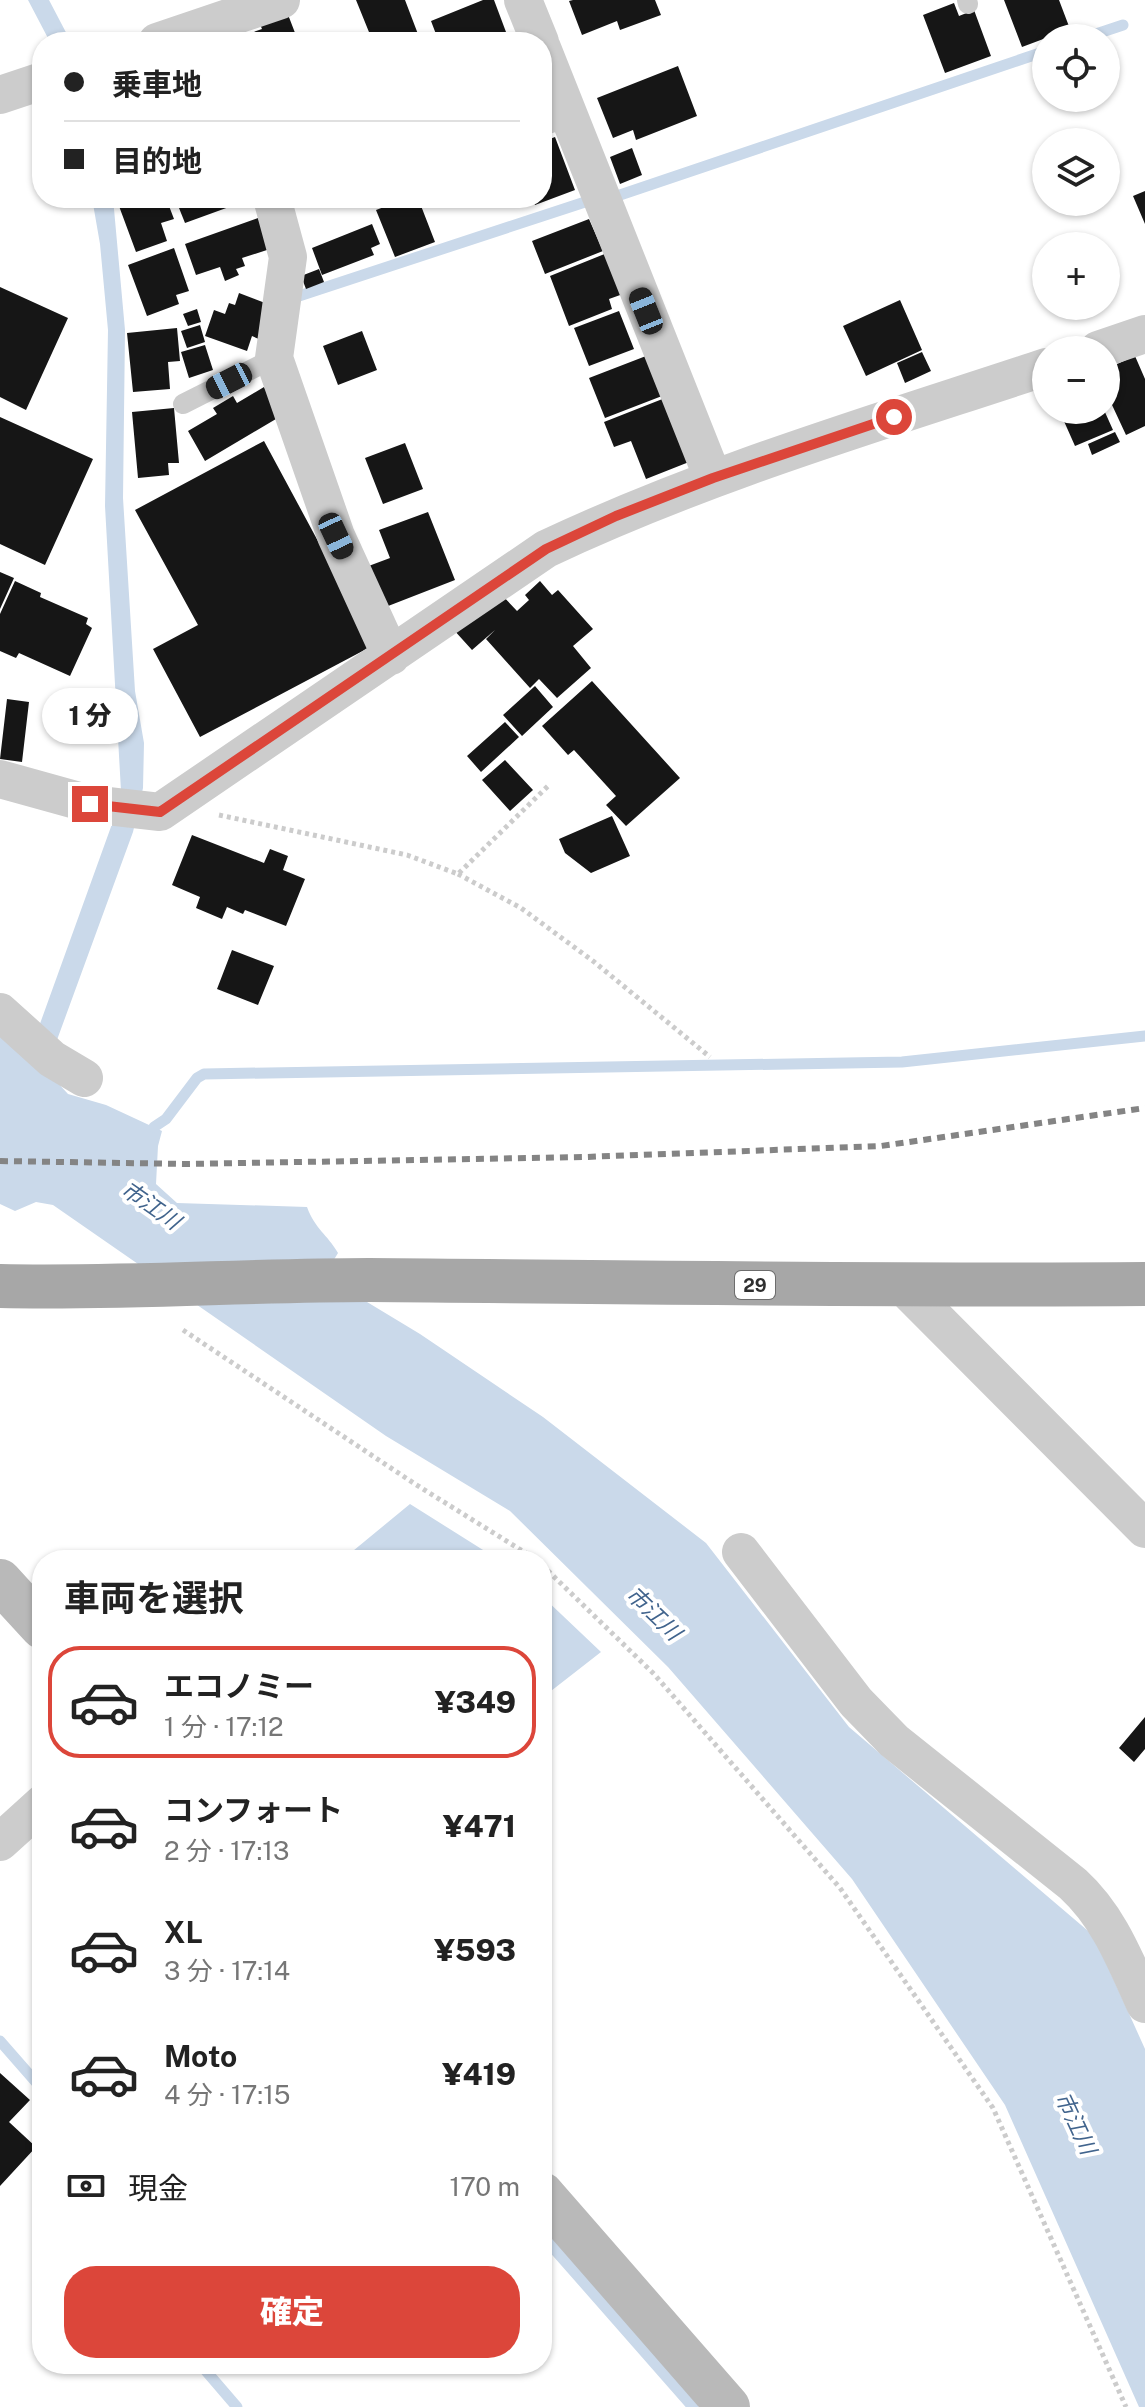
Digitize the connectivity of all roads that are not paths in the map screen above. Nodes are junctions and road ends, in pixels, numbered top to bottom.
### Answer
1 (281, 0) edge
2 (523, 0) edge
3 (215, 21) edge
4 (185, 32) edge
5 (536, 32) edge
6 (32, 84) edge
7 (0, 95) edge
8 (552, 100) edge
9 (556, 121) edge
10 (275, 208) edge
11 (1145, 334) edge
12 (1120, 343) edge
13 (274, 358) junction
14 (1032, 372) edge
15 (183, 404) dead end
16 (713, 478) junction
17 (391, 656) junction
18 (0, 779) edge
19 (12, 1023) edge
20 (68, 1068) dead end
21 (1145, 1284) edge
22 (0, 1286) edge
23 (903, 1286) junction
24 (1145, 1529) edge
25 (741, 1552) dead end
26 (0, 1581) edge
27 (32, 1616) edge
28 (32, 1813) edge
29 (0, 1842) edge
30 (1145, 2004) edge
31 (552, 2205) edge
32 (728, 2407) edge

1 - 3 street
2 - 5 street
3 - 4 street
6 - 7 street
8 - 9 street
9 - 16 street
10 - 13 street
11 - 12 street
13 - 15 lane
13 - 17 street
14 - 16 street
16 - 17 street
17 - 18 street
19 - 20 street
21 - 23 main road, 29
22 - 23 main road, 29
23 - 24 street
25 - 30 street
26 - 27 street
28 - 29 street
31 - 32 street

